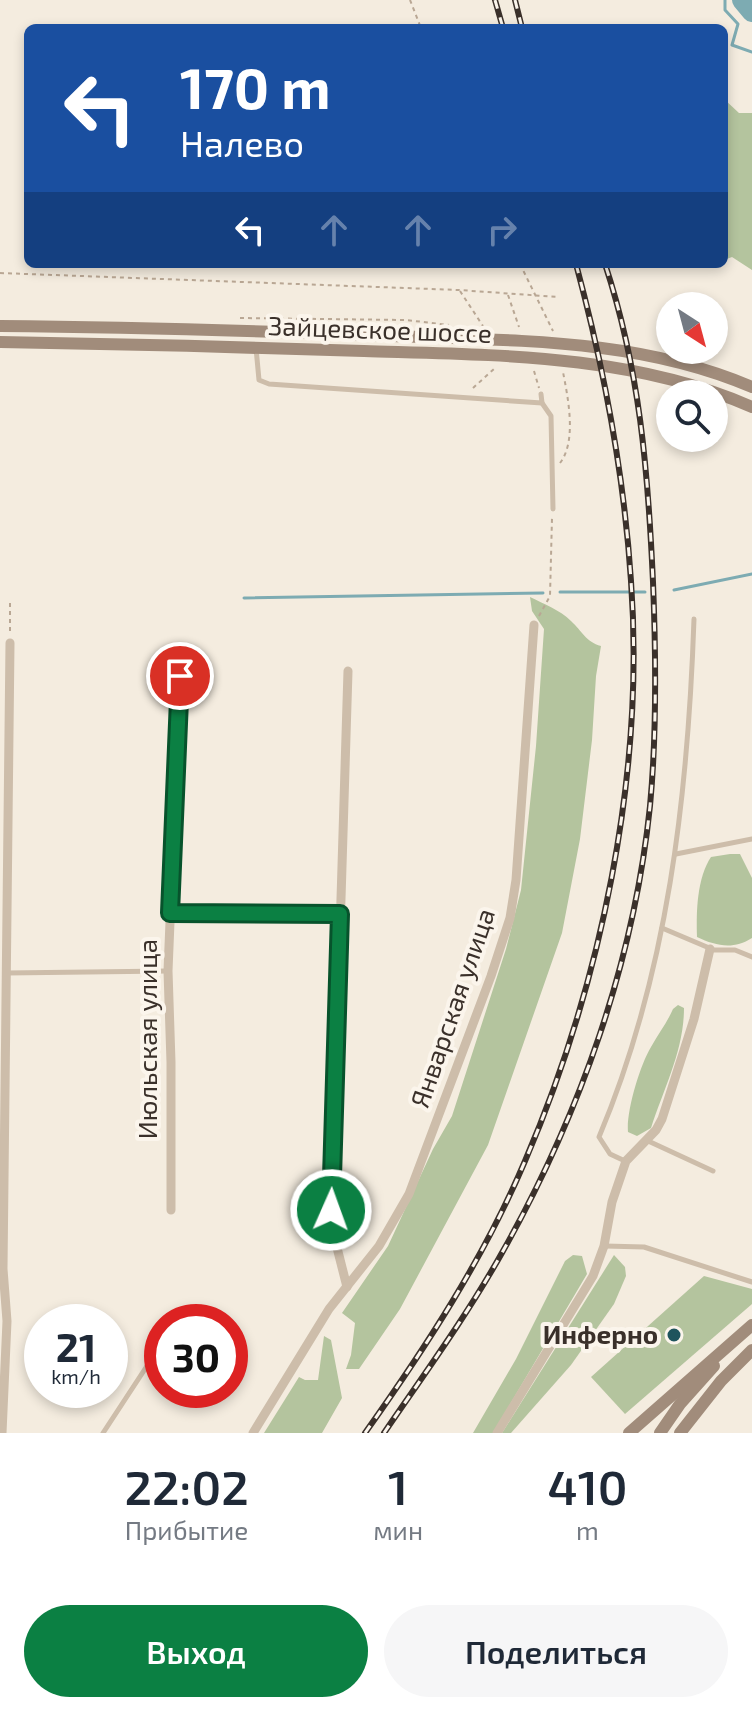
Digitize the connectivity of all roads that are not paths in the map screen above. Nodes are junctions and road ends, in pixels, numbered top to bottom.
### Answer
1 (0, 326) edge
2 (0, 342) edge
3 (256, 348) junction
4 (752, 387) edge
5 (541, 394) dead end
6 (542, 403) junction
7 (752, 407) edge
8 (553, 509) road end
9 (694, 619) dead end
10 (534, 625) road end
11 (10, 643) road end
12 (348, 671) dead end
13 (180, 676) dead end
14 (752, 839) edge
15 (676, 854) junction
16 (4, 857) edge
17 (170, 913) junction
18 (340, 914) junction
19 (662, 928) junction
20 (710, 949) junction
21 (752, 957) edge
22 (168, 971) junction
23 (7, 973) junction
24 (3, 1004) edge
25 (646, 1139) junction
26 (626, 1161) junction
27 (2, 1162) edge
28 (713, 1171) dead end
29 (171, 1210) dead end
30 (604, 1246) junction
31 (752, 1282) edge
32 (347, 1287) junction
33 (752, 1325) edge
34 (752, 1350) edge
35 (144, 1370) edge
36 (2, 1433) edge
37 (103, 1433) edge
38 (253, 1433) edge
39 (497, 1433) edge
40 (629, 1433) edge
41 (660, 1433) edge
42 (680, 1433) edge

1 - 4 main road, Зайцевское шоссе
2 - 3 main road, Зайцевское шоссе
3 - 6 lane
3 - 7 main road, Зайцевское шоссе
5 - 6 lane
6 - 8 lane
9 - 15 lane
10 - 32 street, Январская улица
11 - 16 street
12 - 18 street
13 - 17 street, Июльская улица
14 - 15 lane
15 - 19 lane
16 - 23 street
17 - 18 lane
17 - 22 street, Июльская улица
18 - 32 street
19 - 20 lane
19 - 26 lane
20 - 21 lane
20 - 25 street
22 - 23 lane
22 - 29 street, Июльская улица
23 - 24 street
24 - 27 street
25 - 26 street
25 - 28 lane
26 - 30 street
27 - 36 street
30 - 31 lane
30 - 39 street
32 - 38 street, Январская улица
33 - 40 main road
33 - 41 main road
34 - 42 main road
35 - 37 lane

